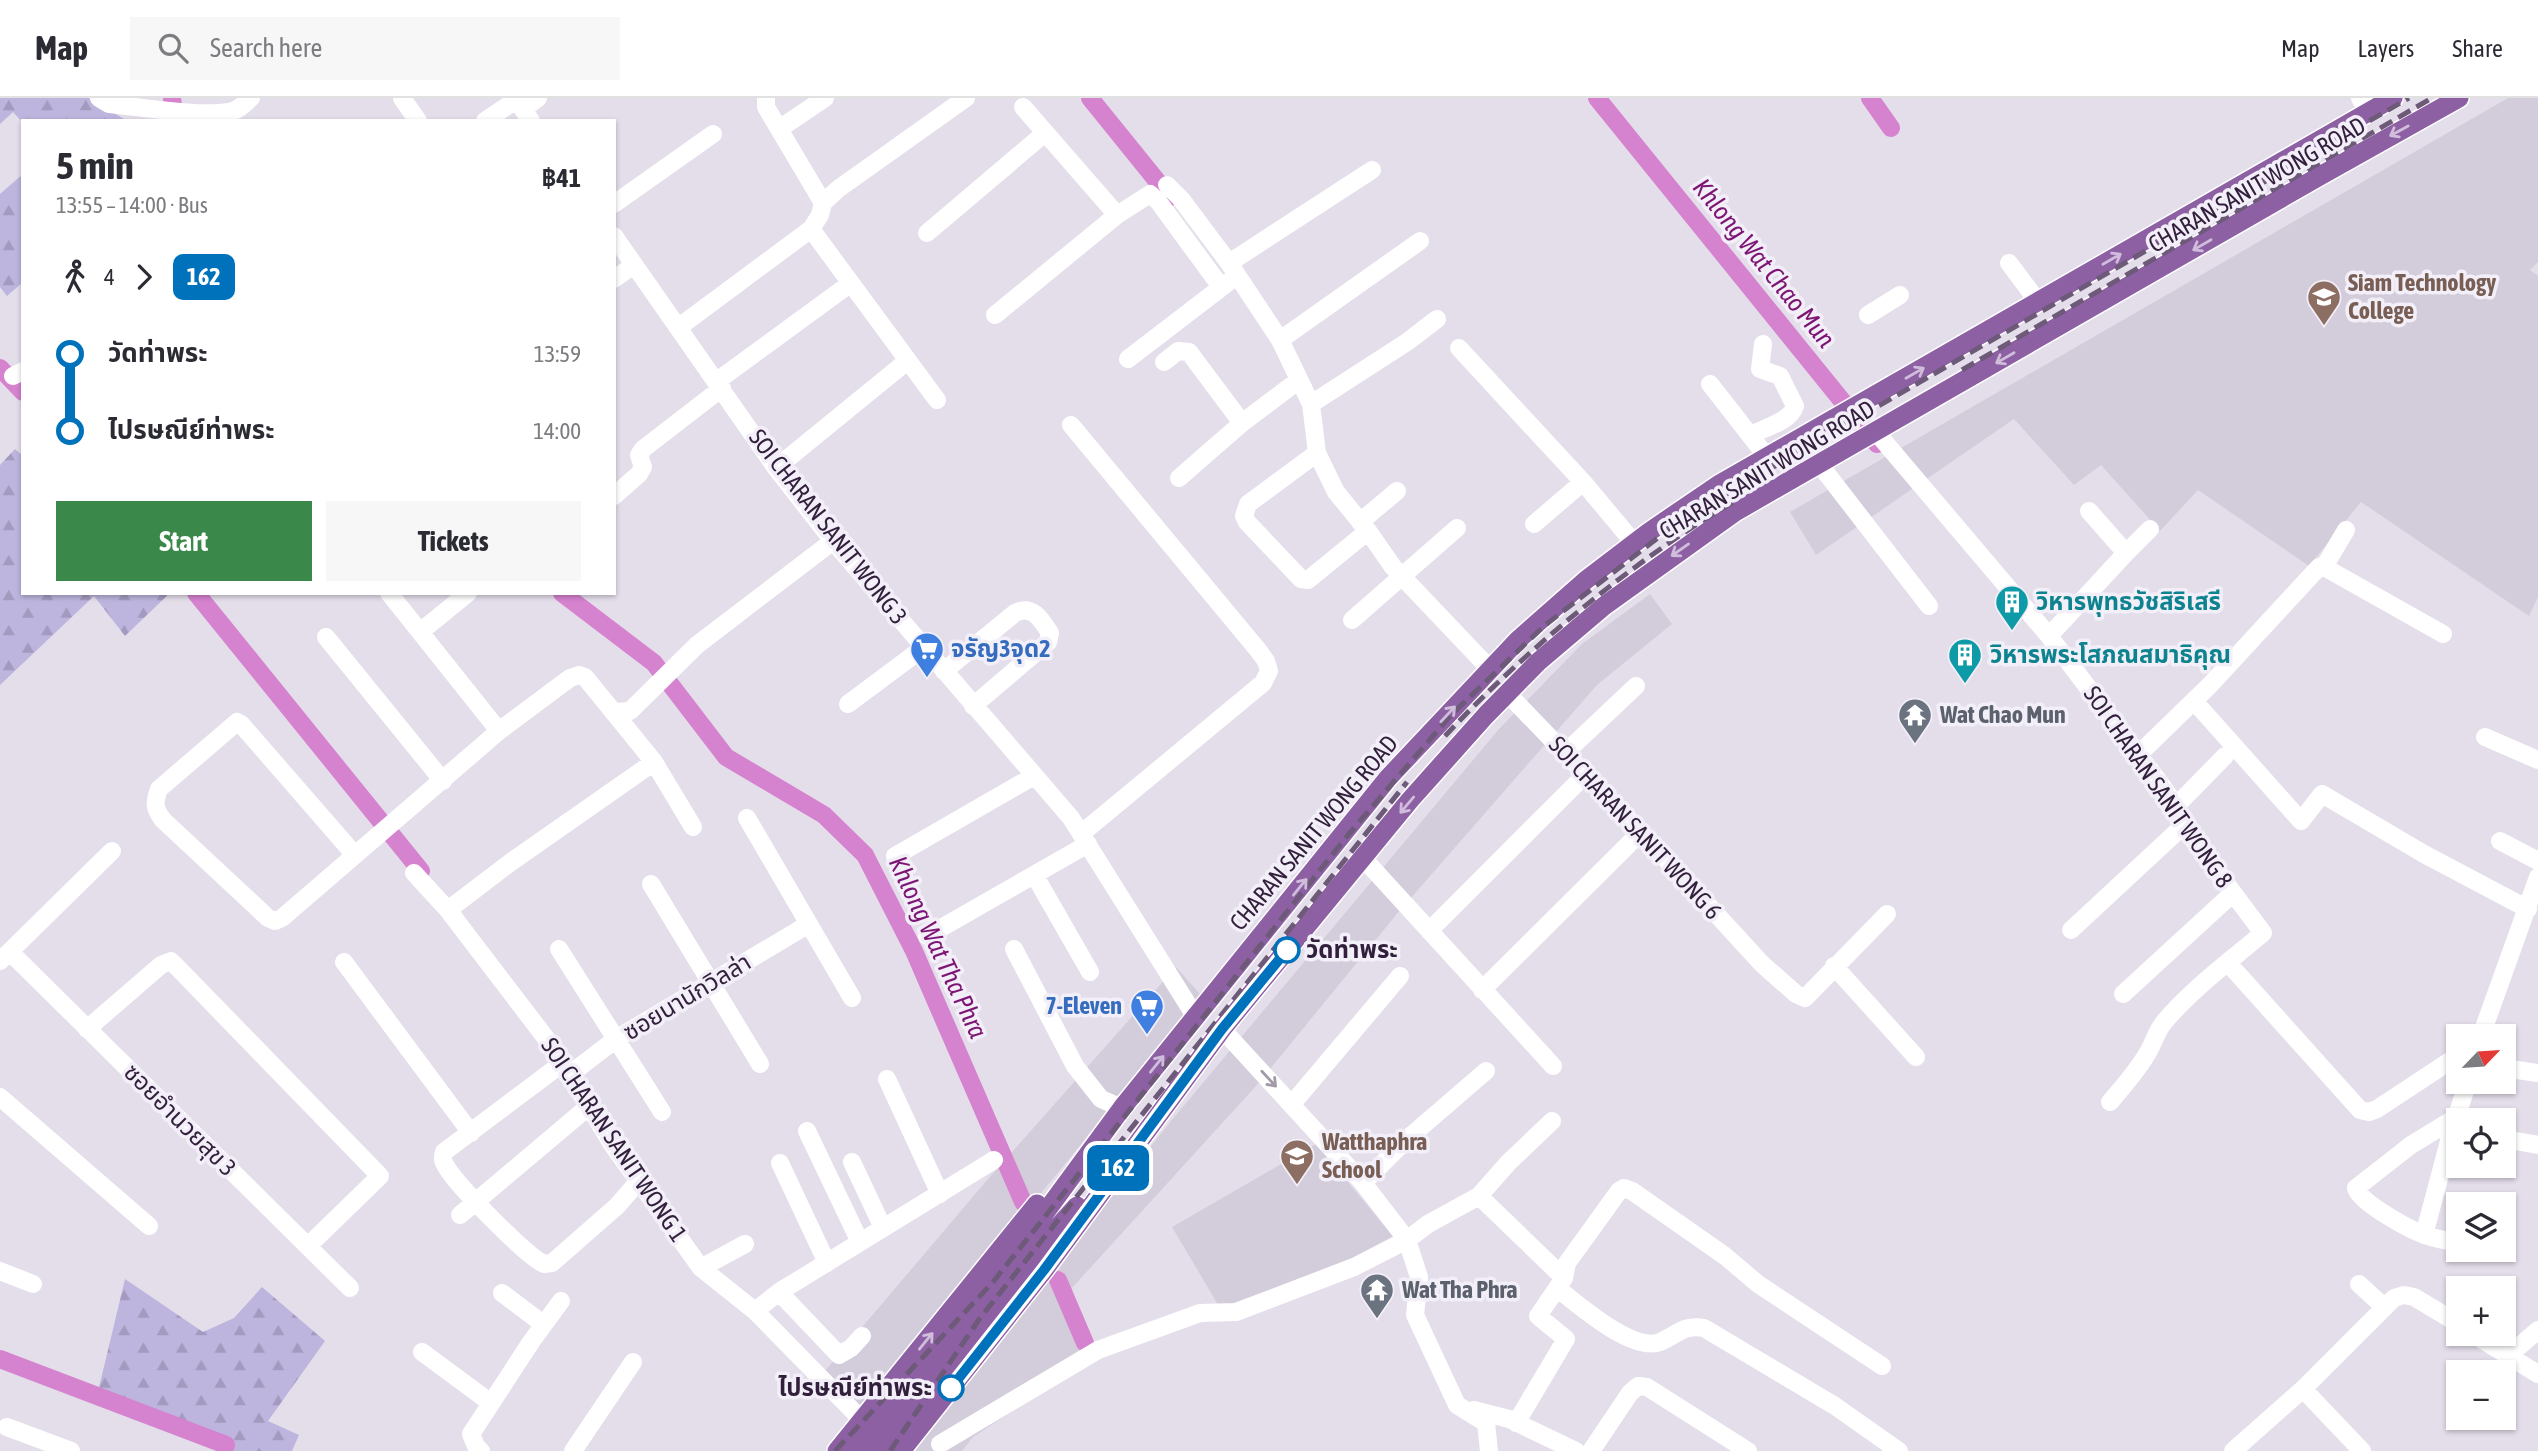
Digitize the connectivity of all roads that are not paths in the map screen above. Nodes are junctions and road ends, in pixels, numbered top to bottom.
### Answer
1 (99, 98) edge
2 (251, 98) edge
3 (402, 98) edge
4 (538, 98) edge
5 (766, 98) edge
6 (825, 98) edge
7 (932, 98) edge
8 (966, 98) edge
9 (2393, 98) edge
10 (2459, 98) edge
11 (2365, 105) edge
12 (188, 107) edge
13 (521, 107) edge
14 (1023, 107) dead end
15 (943, 114) junction
16 (417, 119) edge
17 (490, 119) edge
18 (779, 129) junction
19 (1045, 133) junction
20 (713, 134) dead end
21 (1372, 170) dead end
22 (1167, 185) dead end
23 (616, 203) edge
24 (823, 203) junction
25 (1117, 215) junction
26 (811, 229) junction
27 (927, 233) dead end
28 (616, 239) edge
29 (1420, 241) dead end
30 (2009, 263) dead end
31 (634, 265) junction
32 (1229, 275) junction
33 (616, 278) edge
34 (851, 283) junction
35 (2063, 287) junction
36 (1900, 295) dead end
37 (2038, 302) junction
38 (995, 315) dead end
39 (1868, 315) dead end
40 (2080, 315) junction
41 (1437, 319) dead end
42 (679, 327) junction
43 (1280, 340) junction
44 (1763, 344) dead end
45 (1459, 348) dead end
46 (1128, 359) dead end
47 (906, 362) junction
48 (1164, 362) dead end
49 (1299, 380) junction
50 (719, 384) junction
51 (1710, 384) dead end
52 (936, 400) dead end
53 (1311, 404) junction
54 (1242, 423) junction
55 (1071, 425) dead end
56 (1872, 434) junction
57 (1750, 435) junction
58 (1317, 453) junction
59 (1767, 457) junction
60 (1820, 465) junction
61 (776, 468) junction
62 (1179, 478) dead end
63 (1583, 482) junction
64 (1397, 491) dead end
65 (616, 494) edge
66 (2089, 511) dead end
67 (1534, 524) dead end
68 (1364, 526) junction
69 (1457, 528) dead end
70 (2150, 529) dead end
71 (2346, 530) dead end
72 (833, 541) junction
73 (1634, 543) junction
74 (2126, 553) junction
75 (2324, 567) junction
76 (1653, 569) junction
77 (1402, 576) junction
78 (391, 595) edge
79 (466, 595) edge
80 (1929, 606) dead end
81 (1352, 620) dead end
82 (420, 632) junction
83 (2443, 634) dead end
84 (2049, 636) junction
85 (326, 637) dead end
86 (923, 648) junction
87 (1490, 669) junction
88 (944, 671) junction
89 (1636, 686) dead end
90 (1507, 693) junction
91 (2194, 701) junction
92 (848, 704) dead end
93 (973, 705) junction
94 (615, 712) junction
95 (499, 731) junction
96 (2485, 737) dead end
97 (1565, 753) junction
98 (2139, 754) junction
99 (2225, 756) dead end
100 (2538, 760) edge
101 (654, 762) junction
102 (1585, 775) junction
103 (1034, 776) junction
104 (443, 781) junction
105 (2176, 806) junction
106 (747, 818) dead end
107 (2183, 826) junction
108 (693, 827) dead end
109 (1641, 832) junction
110 (1085, 838) junction
111 (2500, 841) dead end
112 (112, 851) dead end
113 (354, 854) junction
114 (895, 856) dead end
115 (1363, 858) junction
116 (2538, 861) edge
117 (414, 873) dead end
118 (1034, 876) junction
119 (2538, 877) edge
120 (651, 884) dead end
121 (2232, 894) junction
122 (2528, 909) junction
123 (449, 910) junction
124 (1887, 914) dead end
125 (809, 924) junction
126 (2071, 930) dead end
127 (1429, 931) junction
128 (927, 936) dead end
129 (559, 949) dead end
130 (1014, 949) dead end
131 (4, 955) edge
132 (344, 962) dead end
133 (2228, 963) junction
134 (1834, 966) junction
135 (1090, 972) dead end
136 (1400, 976) dead end
137 (710, 982) junction
138 (1482, 990) junction
139 (2123, 994) dead end
140 (852, 999) dead end
141 (1195, 1016) junction
142 (2485, 1024) edge
143 (87, 1029) junction
144 (1222, 1029) junction
145 (616, 1039) junction
146 (1916, 1057) dead end
147 (760, 1064) dead end
148 (2446, 1064) edge
149 (1553, 1066) dead end
150 (567, 1068) junction
151 (2516, 1070) edge
152 (1486, 1071) dead end
153 (2538, 1073) edge
154 (887, 1079) dead end
155 (0, 1097) edge
156 (2110, 1102) dead end
157 (1292, 1104) junction
158 (588, 1107) junction
159 (662, 1112) dead end
160 (1119, 1113) junction
161 (1552, 1121) dead end
162 (2446, 1130) edge
163 (807, 1131) dead end
164 (1144, 1132) junction
165 (471, 1133) junction
166 (2516, 1141) edge
167 (2538, 1145) edge
168 (994, 1160) dead end
169 (2446, 1160) edge
170 (852, 1162) dead end
171 (780, 1163) dead end
172 (638, 1182) junction
173 (1363, 1183) junction
174 (940, 1194) junction
175 (1479, 1196) junction
176 (475, 1202) junction
177 (460, 1215) dead end
178 (149, 1226) dead end
179 (883, 1228) junction
180 (2424, 1235) junction
181 (2446, 1239) edge
182 (1407, 1240) junction
183 (860, 1242) junction
184 (745, 1244) dead end
185 (308, 1246) junction
186 (827, 1263) junction
187 (701, 1268) junction
188 (0, 1271) edge
189 (1560, 1283) junction
190 (33, 1284) dead end
191 (2359, 1284) dead end
192 (350, 1288) dead end
193 (779, 1292) junction
194 (502, 1293) dead end
195 (561, 1301) dead end
196 (2384, 1307) junction
197 (755, 1311) junction
198 (2446, 1316) edge
199 (543, 1324) junction
200 (2538, 1330) edge
201 (862, 1336) dead end
202 (2492, 1346) edge
203 (422, 1352) dead end
204 (2508, 1356) junction
205 (633, 1362) dead end
206 (1882, 1366) dead end
207 (2538, 1374) edge
208 (2303, 1389) junction
209 (491, 1403) junction
210 (1457, 1405) junction
211 (862, 1420) junction
212 (1516, 1423) junction
213 (7, 1427) dead end
214 (917, 1430) junction
215 (945, 1447) edge
216 (63, 1449) edge
217 (481, 1451) edge
218 (573, 1451) edge
219 (837, 1451) edge
220 (859, 1451) edge
221 (877, 1451) edge
222 (901, 1451) edge
223 (1489, 1451) edge
224 (1576, 1451) edge
225 (1591, 1451) edge
226 (1748, 1451) edge
227 (1899, 1451) edge
228 (2233, 1451) edge
229 (2362, 1451) edge

1 - 12 street
2 - 12 street
3 - 16 street
4 - 13 street
5 - 18 street
6 - 18 street
7 - 15 street
8 - 15 street
9 - 11 main road, CHARAN SANIT WONG ROAD
10 -> 40 main road, CHARAN SANIT WONG ROAD
35 -> 11 main road, CHARAN SANIT WONG ROAD
13 - 17 street
14 - 19 street
15 - 24 street
18 - 24 street
19 - 25 street
19 - 27 street
20 - 23 street
21 - 32 street
22 - 32 street
24 - 26 street
25 - 32 street
25 - 38 street
26 - 34 street
26 - 42 street
28 - 31 street, SOI CHARAN SANIT WONG 3
29 - 43 street
30 - 37 street
31 - 33 street
31 - 42 street, SOI CHARAN SANIT WONG 3
32 - 43 street
32 - 46 street
34 - 47 street
34 - 50 street
35 - 37 main road, CHARAN SANIT WONG ROAD
35 - 40 main road
36 - 39 street
59 -> 37 main road, CHARAN SANIT WONG ROAD
40 -> 56 main road, CHARAN SANIT WONG ROAD
41 - 53 street
42 - 50 street, SOI CHARAN SANIT WONG 3
43 - 49 street
44 - 57 street
45 - 63 street
47 - 52 street
47 - 61 street
48 - 54 street
49 - 53 street
49 - 54 street
50 - 61 street, SOI CHARAN SANIT WONG 3
50 - 65 street
51 - 57 street
53 - 58 street
54 - 62 street
55 - 110 street
56 - 60 main road, CHARAN SANIT WONG ROAD
56 - 84 street, SOI CHARAN SANIT WONG 8
57 - 59 street
58 - 68 street
58 - 68 street
59 - 73 main road, CHARAN SANIT WONG ROAD
60 -> 76 main road, CHARAN SANIT WONG ROAD
60 - 80 street
61 - 72 street, SOI CHARAN SANIT WONG 3
63 - 67 street
63 - 73 street
64 - 68 street
66 - 74 street
68 - 77 street
69 - 77 street
70 - 74 street
71 - 75 street
72 - 86 street, SOI CHARAN SANIT WONG 3
72 - 94 street
73 - 76 main road
73 - 87 main road, CHARAN SANIT WONG ROAD
74 - 84 street
75 - 83 street
75 - 91 street
76 - 90 main road, CHARAN SANIT WONG ROAD
77 - 81 street
77 - 87 street
78 - 82 street
79 - 82 street
82 - 95 street
84 - 98 street, SOI CHARAN SANIT WONG 8
85 - 104 street
86 - 88 street, SOI CHARAN SANIT WONG 3
86 - 92 street
141 -> 87 main road, CHARAN SANIT WONG ROAD
88 - 93 street, SOI CHARAN SANIT WONG 3
88 - 93 street
89 - 97 street
90 - 97 street, SOI CHARAN SANIT WONG 6
90 -> 115 main road, CHARAN SANIT WONG ROAD
91 - 98 street
91 - 122 street
93 - 103 street, SOI CHARAN SANIT WONG 3
94 - 95 street
94 - 101 street
95 - 104 street
96 - 100 street
97 - 102 street, SOI CHARAN SANIT WONG 6
98 - 105 street, SOI CHARAN SANIT WONG 8
99 - 105 street
101 - 108 street
101 - 123 street
102 - 109 street, SOI CHARAN SANIT WONG 6
102 - 127 street
103 - 110 street, SOI CHARAN SANIT WONG 3
103 - 114 street
104 - 113 street
105 - 107 street, SOI CHARAN SANIT WONG 8
106 - 125 street
107 - 121 street, SOI CHARAN SANIT WONG 8
107 - 126 street
109 - 134 street, SOI CHARAN SANIT WONG 6
109 - 138 street
110 - 118 street
110 - 141 street, SOI CHARAN SANIT WONG 3
111 - 116 street
112 - 131 street
113 - 113 street
115 - 127 street
115 - 144 main road, CHARAN SANIT WONG ROAD
117 - 123 street, SOI CHARAN SANIT WONG 1
118 - 128 street
118 - 135 street
119 - 122 street
120 - 137 street
121 - 133 street, SOI CHARAN SANIT WONG 8
121 - 139 street
122 - 142 street
123 - 150 street, SOI CHARAN SANIT WONG 1
124 - 134 street
125 - 137 street, ซอยนานักวิลล่า
125 - 140 street
127 - 138 street
129 - 145 street
130 - 160 street
131 - 143 street, ซอยอำนวยสุข 3
132 - 165 street
133 - 148 street
133 - 156 street, SOI CHARAN SANIT WONG 8
134 - 146 street
136 - 157 street
137 - 145 street, ซอยนานักวิลล่า
137 - 147 street
138 - 149 street
160 -> 141 main road, CHARAN SANIT WONG ROAD
143 - 185 street, ซอยอำนวยสุข 3
143 - 185 street
144 -> 157 street
144 - 164 main road, CHARAN SANIT WONG ROAD
145 - 150 street, ซอยนานักวิลล่า
145 - 159 street
150 - 158 street, SOI CHARAN SANIT WONG 1
150 - 165 street, ซอยนานักวิลล่า
151 - 153 street
152 - 173 street
154 - 174 street
155 - 178 street
157 - 173 street
158 - 172 street, SOI CHARAN SANIT WONG 1
158 - 176 street
211 -> 160 main road, CHARAN SANIT WONG ROAD
160 - 220 main road, CHARAN SANIT WONG ROAD
161 - 175 street
162 - 180 street
163 - 183 street
164 - 214 main road, CHARAN SANIT WONG ROAD
164 - 221 main road, CHARAN SANIT WONG ROAD
165 - 176 street, ซอยนานักวิลล่า
166 - 167 street
168 - 174 street
169 - 180 street
170 - 179 street
171 - 186 street
172 - 176 street
172 - 187 street, SOI CHARAN SANIT WONG 1
173 - 182 street
174 - 179 street
175 - 182 street
175 - 189 street
176 - 177 street
179 - 183 street
180 - 181 street
182 - 210 street
182 - 215 street
183 - 186 street
184 - 187 street
185 - 192 street, ซอยอำนวยสุข 3
186 - 193 street
187 - 197 street, SOI CHARAN SANIT WONG 1
188 - 190 street
189 - 206 street
189 - 212 street
189 - 227 street
191 - 196 street
193 - 197 street
193 - 201 street
194 - 199 street
195 - 199 street
196 - 198 street
196 - 208 street
197 - 211 street, SOI CHARAN SANIT WONG 1
199 - 209 street
200 - 204 street
202 - 204 street
203 - 209 street
204 - 207 street
205 - 218 street
208 - 228 street
208 - 229 street
209 - 217 street
210 - 212 street
210 - 223 street
211 - 219 main road, CHARAN SANIT WONG ROAD
212 - 224 street
213 - 216 street
214 - 215 street
214 - 222 main road, CHARAN SANIT WONG ROAD
225 - 226 street

